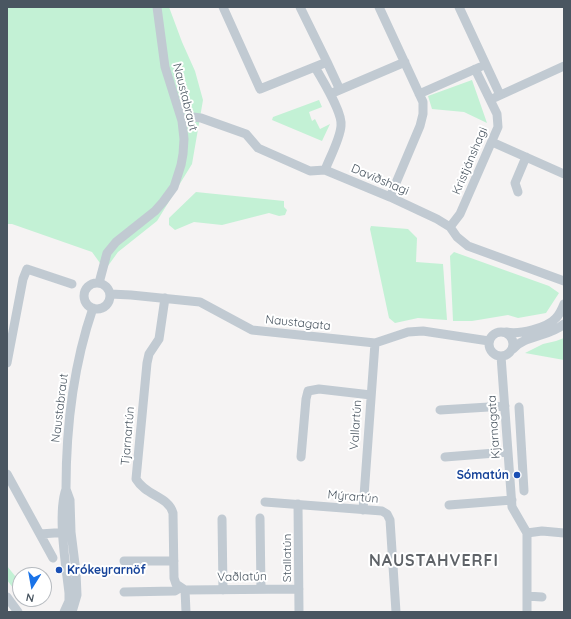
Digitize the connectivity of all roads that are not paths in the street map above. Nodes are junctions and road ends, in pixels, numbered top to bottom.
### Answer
1 (157, 7) edge
2 (223, 7) edge
3 (300, 7) edge
4 (380, 7) edge
5 (461, 8) edge
6 (327, 62) junction
7 (405, 62) junction
8 (485, 64) junction
9 (564, 66) edge
10 (315, 67) junction
11 (475, 69) junction
12 (340, 90) junction
13 (330, 94) junction
14 (419, 94) junction
15 (500, 95) junction
16 (490, 100) junction
17 (182, 122) junction
18 (492, 142) junction
19 (526, 157) junction
20 (325, 170) junction
21 (564, 174) edge
22 (518, 192) dead end
23 (390, 197) junction
24 (450, 227) junction
25 (564, 281) edge
26 (98, 283) junction
27 (72, 284) dead end
28 (110, 294) junction
29 (165, 298) junction
30 (564, 304) edge
31 (93, 308) junction
32 (564, 324) edge
33 (506, 332) junction
34 (489, 342) junction
35 (375, 343) junction
36 (513, 349) junction
37 (501, 356) junction
38 (7, 363) edge
39 (370, 395) junction
40 (505, 406) junction
41 (519, 407) dead end
42 (440, 410) dead end
43 (522, 449) junction
44 (508, 451) junction
45 (301, 457) dead end
46 (445, 457) dead end
47 (7, 474) edge
48 (524, 491) dead end
49 (512, 500) junction
50 (265, 502) dead end
51 (298, 504) junction
52 (449, 504) dead end
53 (363, 510) junction
54 (260, 518) dead end
55 (222, 519) dead end
56 (67, 532) junction
57 (527, 533) junction
58 (564, 533) edge
59 (40, 534) junction
60 (53, 558) dead end
61 (124, 561) dead end
62 (174, 561) junction
63 (183, 589) junction
64 (261, 589) junction
65 (299, 589) junction
66 (223, 590) junction
67 (124, 592) dead end
68 (527, 596) junction
69 (7, 597) edge
70 (542, 597) dead end
71 (18, 612) edge
72 (64, 612) edge
73 (72, 612) edge
74 (186, 612) edge
75 (299, 612) edge
76 (396, 612) edge
77 (527, 612) edge

1 - 17 street, Naustabraut
2 - 10 street
3 - 6 street
4 - 7 street
5 - 8 street
6 - 10 street
6 - 12 street
7 - 12 street
7 - 14 street
8 - 11 street
8 - 15 street
9 - 15 street
10 - 13 street
11 - 14 street
11 - 16 street, Kristjánshagi
12 - 13 street
13 - 20 street
14 - 23 street
15 - 16 street
16 - 18 street, Kristjánshagi
17 - 20 street, Daviðshagi
17 - 26 street, Naustabraut
18 - 19 street
18 - 24 street, Kristjánshagi
19 - 21 street
19 - 22 street
20 - 23 street, Daviðshagi
23 - 24 street, Daviðshagi
24 - 25 street, Daviðshagi
26 - 28 street
26 - 31 street
27 - 38 street
28 - 29 street, Naustagata
28 - 31 street
29 - 35 street, Naustagata
29 - 62 street, Tjarnartún
30 - 33 street
31 - 56 street, Naustabraut
32 - 36 street
33 - 34 street
33 - 36 street
34 - 35 street, Naustagata
34 - 37 street
35 - 39 street, Vallartún
36 - 37 street
37 - 40 street, Kjarnagata
39 - 45 street
39 - 53 street, Vallartún
40 - 42 street
40 - 44 street, Kjarnagata
41 - 43 street
43 - 44 street
43 - 48 street
44 - 46 street
44 - 49 street, Kjarnagata
47 - 59 street
49 - 52 street
49 - 57 street, Kjarnagata
50 - 51 street, Mýrartún
51 - 53 street, Mýrartún
51 - 65 street, Stallatún
53 - 76 street, Mýrartún
54 - 64 street
55 - 66 street
56 - 59 street
56 - 72 street, Naustabraut
56 - 73 street, Naustabraut
57 - 58 street
57 - 68 street
59 - 60 street
61 - 62 street
62 - 63 street, Tjarnartún
63 - 66 street, Vaðlatún
63 - 67 street
63 - 74 street, Tjarnartún
64 - 65 street, Vaðlatún
64 - 66 street, Vaðlatún
65 - 75 street, Stallatún
68 - 70 street
68 - 77 street
69 - 71 street

